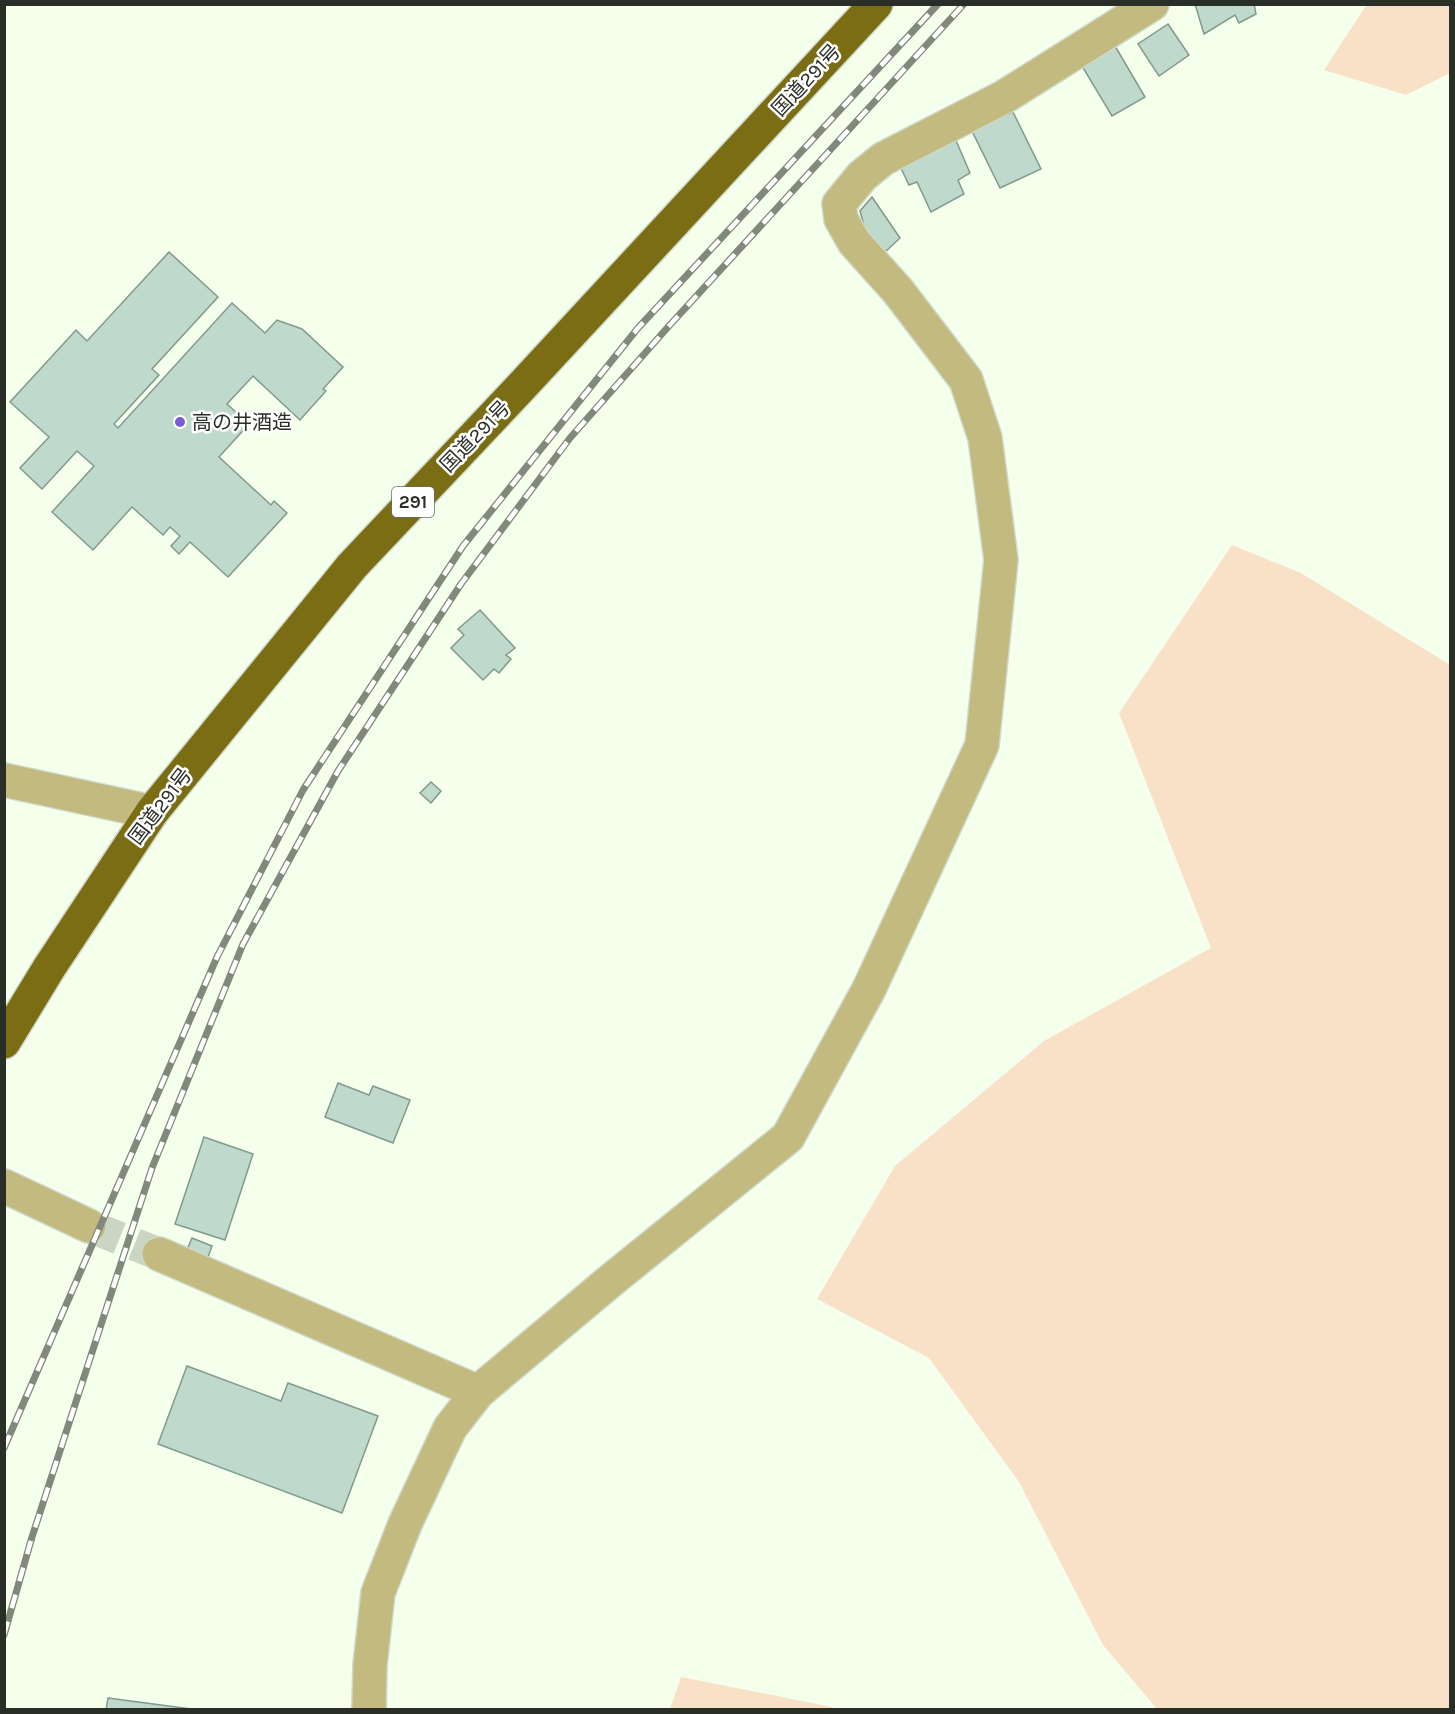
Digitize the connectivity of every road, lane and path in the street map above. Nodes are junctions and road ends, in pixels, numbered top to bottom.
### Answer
1 (876, 4) edge
2 (1152, 4) edge
3 (4, 780) edge
4 (152, 812) junction
5 (4, 1042) edge
6 (4, 1186) edge
7 (89, 1226) tunnel mouth
8 (159, 1254) tunnel mouth
9 (478, 1392) junction
10 (369, 1710) edge

1 - 4 highway, 国道291号 / 291
2 - 9 street
3 - 4 street
4 - 5 highway, 国道291号 / 291
6 - 7 street
8 - 9 street
9 - 10 street

